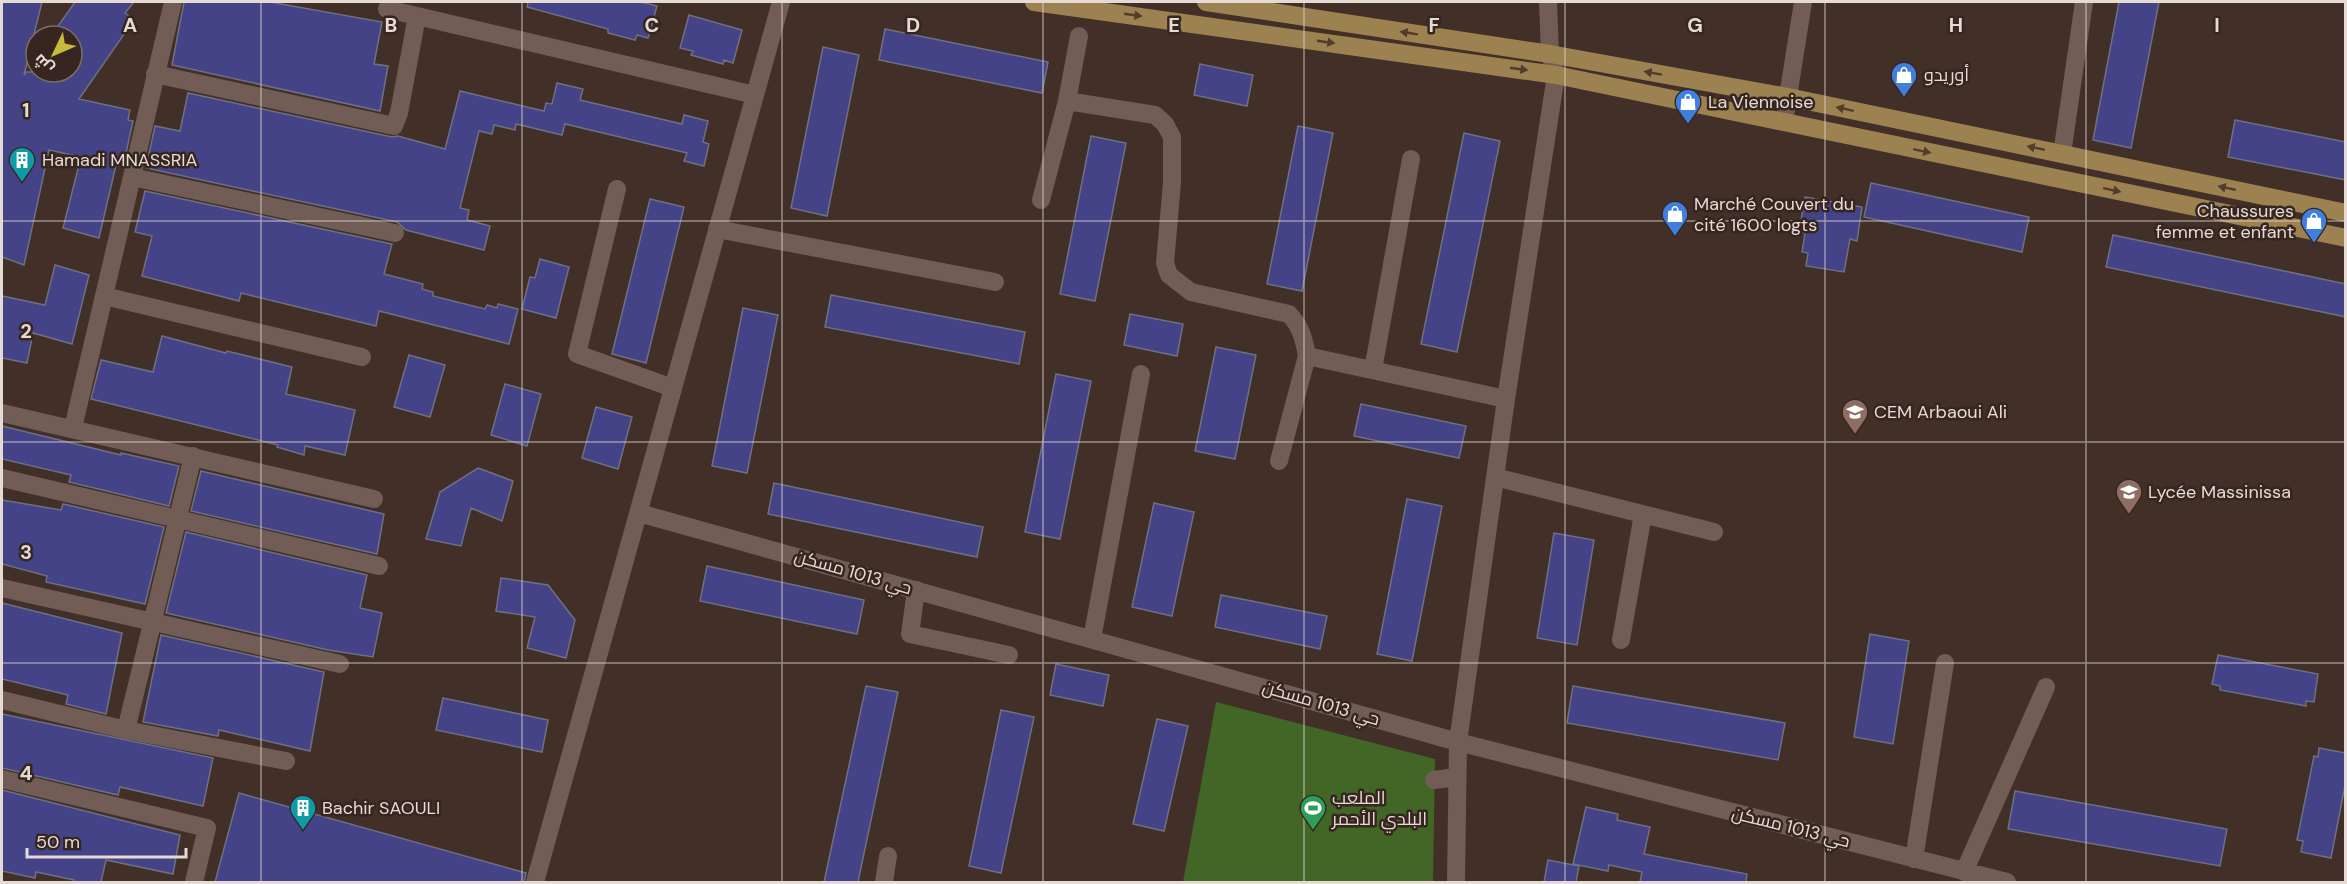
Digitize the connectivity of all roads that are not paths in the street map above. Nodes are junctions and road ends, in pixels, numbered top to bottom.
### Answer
1 (173, 2) edge
2 (781, 2) edge
3 (1034, 2) edge
4 (1206, 2) edge
5 (1548, 2) edge
6 (1803, 2) edge
7 (2084, 2) edge
8 (387, 9) dead end
9 (417, 16) junction
10 (1079, 36) dead end
11 (1550, 54) junction
12 (155, 74) junction
13 (1556, 75) junction
14 (755, 95) junction
15 (1788, 97) junction
16 (1067, 101) junction
17 (1784, 122) junction
18 (2062, 154) junction
19 (1412, 159) dead end
20 (132, 177) junction
21 (617, 189) dead end
22 (1041, 200) dead end
23 (2346, 213) edge
24 (717, 229) junction
25 (395, 233) dead end
26 (2346, 238) edge
27 (995, 282) dead end
28 (104, 296) junction
29 (1307, 356) junction
30 (362, 357) dead end
31 (1373, 370) junction
32 (1141, 374) dead end
33 (673, 388) junction
34 (1506, 399) junction
35 (2, 413) edge
36 (73, 429) junction
37 (193, 456) junction
38 (1279, 461) dead end
39 (1495, 477) junction
40 (2, 478) edge
41 (374, 499) dead end
42 (639, 513) junction
43 (1643, 514) junction
44 (178, 519) junction
45 (1714, 532) dead end
46 (379, 566) dead end
47 (2, 588) edge
48 (916, 590) junction
49 (153, 622) junction
50 (1092, 639) junction
51 (1621, 640) dead end
52 (1009, 655) dead end
53 (1945, 663) dead end
54 (340, 664) dead end
55 (2046, 687) dead end
56 (2, 700) edge
57 (126, 730) junction
58 (1458, 742) junction
59 (286, 762) dead end
60 (1457, 777) junction
61 (2, 779) edge
62 (1434, 780) dead end
63 (888, 856) dead end
64 (1914, 859) junction
65 (1964, 872) junction
66 (1937, 873) edge
67 (194, 882) edge
68 (535, 882) edge
69 (884, 882) edge
70 (1456, 882) edge
71 (2007, 882) edge

1 - 12 street
2 - 14 street
3 -> 13 main road
11 -> 4 main road
5 - 11 street
6 - 15 street
7 - 18 street
8 - 9 street
9 - 12 street
9 - 14 street
10 - 16 street
11 - 13 street
15 -> 11 main road
12 - 20 street
13 - 17 main road
13 - 34 street
14 - 24 street
15 - 17 street
18 -> 15 main road
16 - 22 street
16 - 29 street
17 -> 26 main road
23 -> 18 main road
19 - 31 street
20 - 25 street
20 - 28 street
21 - 33 street
24 - 27 street
24 - 33 street
28 - 30 street
28 - 36 street
29 - 31 street
29 - 38 street
31 - 34 street
32 - 50 street
33 - 42 street
34 - 39 street
35 - 36 street
36 - 37 street
37 - 41 street
37 - 44 street
39 - 43 street
39 - 58 street
40 - 44 street
42 - 48 street, حي 1013 مسكن
42 - 68 street
43 - 45 street
43 - 51 street
44 - 46 street
44 - 49 street
47 - 49 street
48 - 50 street, حي 1013 مسكن
48 - 52 street
49 - 54 street
49 - 57 street
50 - 58 street, حي 1013 مسكن
53 - 64 street
55 - 65 street
56 - 57 street
57 - 59 street
58 - 60 street
58 - 64 street, حي 1013 مسكن
60 - 62 street
60 - 70 street
61 - 67 street
63 - 69 street
64 - 66 street, حي 1013 مسكن
65 - 66 street, حي 1013 مسكن
65 - 71 street, حي 1013 مسكن

